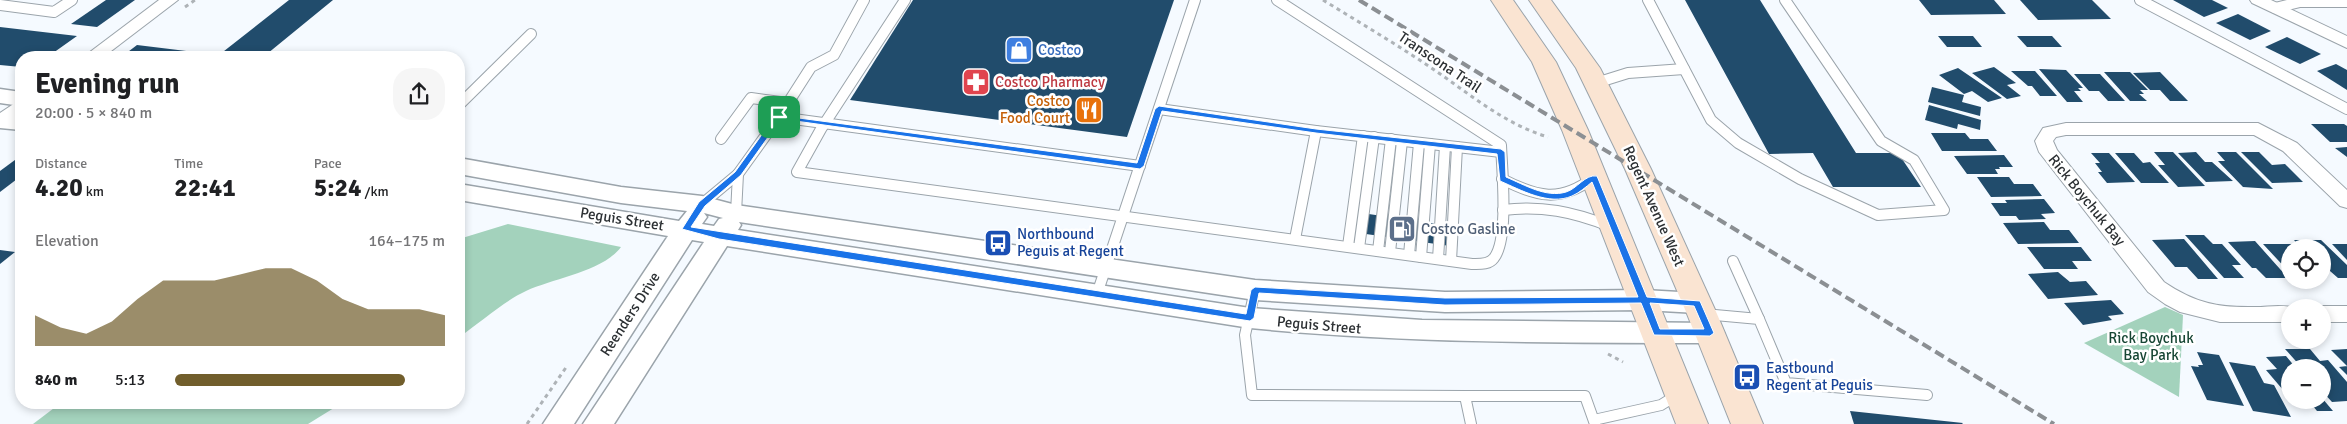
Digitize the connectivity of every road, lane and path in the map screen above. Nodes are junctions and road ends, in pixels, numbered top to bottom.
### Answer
1 (72, 0) edge
2 (170, 0) edge
3 (864, 0) edge
4 (906, 0) edge
5 (1195, 0) edge
6 (1277, 0) edge
7 (1322, 0) edge
8 (1502, 0) edge
9 (1540, 0) edge
10 (1648, 0) edge
11 (1785, 0) edge
12 (2140, 0) edge
13 (2258, 0) edge
14 (2347, 2) edge
15 (0, 5) edge
16 (2275, 8) junction
17 (531, 34) dead end
18 (2347, 43) edge
19 (100, 51) edge
20 (1684, 69) junction
21 (1596, 83) junction
22 (0, 96) edge
23 (15, 98) edge
24 (465, 100) edge
25 (788, 103) junction
26 (1159, 109) junction
27 (2347, 109) edge
28 (15, 113) edge
29 (779, 117) junction
30 (6, 122) edge
31 (826, 122) junction
32 (1316, 131) junction
33 (1363, 136) junction
34 (1374, 137) junction
35 (1548, 137) dead end
36 (721, 139) dead end
37 (1391, 139) junction
38 (1402, 141) junction
39 (1419, 142) junction
40 (1430, 144) junction
41 (1445, 146) junction
42 (1457, 147) junction
43 (1501, 152) junction
44 (1140, 166) junction
45 (465, 167) edge
46 (738, 174) junction
47 (1594, 177) junction
48 (1502, 179) junction
49 (465, 193) edge
50 (2347, 201) edge
51 (702, 204) junction
52 (1503, 210) junction
53 (736, 213) junction
54 (1124, 214) junction
55 (686, 229) junction
56 (1615, 229) junction
57 (719, 236) junction
58 (1295, 239) junction
59 (1348, 246) junction
60 (1359, 248) junction
61 (1378, 251) junction
62 (1390, 252) junction
63 (1409, 255) junction
64 (1421, 257) junction
65 (1438, 259) junction
66 (1451, 261) junction
67 (1733, 262) dead end
68 (1106, 268) junction
69 (1255, 290) junction
70 (1097, 294) junction
71 (1644, 300) junction
72 (2281, 314) edge
73 (2331, 314) edge
74 (2347, 314) edge
75 (1703, 316) junction
76 (1250, 318) junction
77 (1759, 319) junction
78 (1657, 333) junction
79 (1680, 393) junction
80 (1465, 396) junction
81 (1927, 396) dead end
82 (1594, 422) edge
83 (558, 424) edge
84 (598, 424) edge
85 (1471, 424) edge
86 (1692, 424) edge
87 (1747, 424) edge

1 - 15 lane
2 - 19 street
3 - 25 lane
4 - 31 lane
5 - 26 lane
6 - 43 lane
7 - 35 path, Transcona Trail
8 - 47 main road
9 - 21 main road, Regent Avenue West
10 - 20 lane
11 - 20 lane
12 - 27 lane
13 - 16 street
14 - 16 lane
16 - 18 street
17 - 24 lane
20 - 21 lane
21 - 75 main road, Regent Avenue West
22 - 23 street
25 - 29 lane
25 - 36 lane
26 - 32 lane
26 - 44 lane
28 - 30 street
29 - 31 lane
29 - 46 lane
31 - 44 lane
31 - 54 lane
32 - 33 lane
32 - 58 lane
33 - 34 lane
33 - 59 lane
34 - 37 lane
34 - 60 lane
37 - 38 lane
37 - 61 lane
38 - 39 lane
38 - 62 lane
39 - 40 lane
39 - 63 lane
40 - 41 lane
40 - 64 lane
41 - 42 lane
41 - 65 lane
42 - 43 lane
42 - 66 lane
43 - 48 lane
44 - 54 lane
45 - 51 street, Peguis Street
46 - 51 lane
46 - 53 lane
47 - 48 lane
47 - 56 main road
48 - 52 lane
49 - 55 street, Peguis Street
50 - 72 street, Rick Boychuk Bay
51 - 53 street, Peguis Street
51 - 55 street, Reenders Drive
52 - 56 lane
52 - 66 lane
53 - 57 street
53 - 68 street, Peguis Street
54 - 58 lane
54 - 68 lane
55 - 57 street, Peguis Street
55 - 83 street, Reenders Drive
56 - 71 main road
57 - 70 street, Peguis Street
57 - 84 street
58 - 59 lane
59 - 60 lane
60 - 61 lane
61 - 62 lane
62 - 63 lane
63 - 64 lane
64 - 65 lane
65 - 66 lane
67 - 77 lane
68 - 69 street, Peguis Street
68 - 70 lane
69 - 71 street, Peguis Street
69 - 76 lane
70 - 76 street, Peguis Street
71 - 75 street, Peguis Street
71 - 78 main road
73 - 74 street
75 - 77 lane
75 - 78 street, Peguis Street
75 - 87 main road, Regent Avenue West
76 - 78 street, Peguis Street
76 - 80 lane
77 - 81 lane
78 - 79 main road
79 - 82 lane
79 - 86 main road
80 - 82 lane
80 - 85 lane

